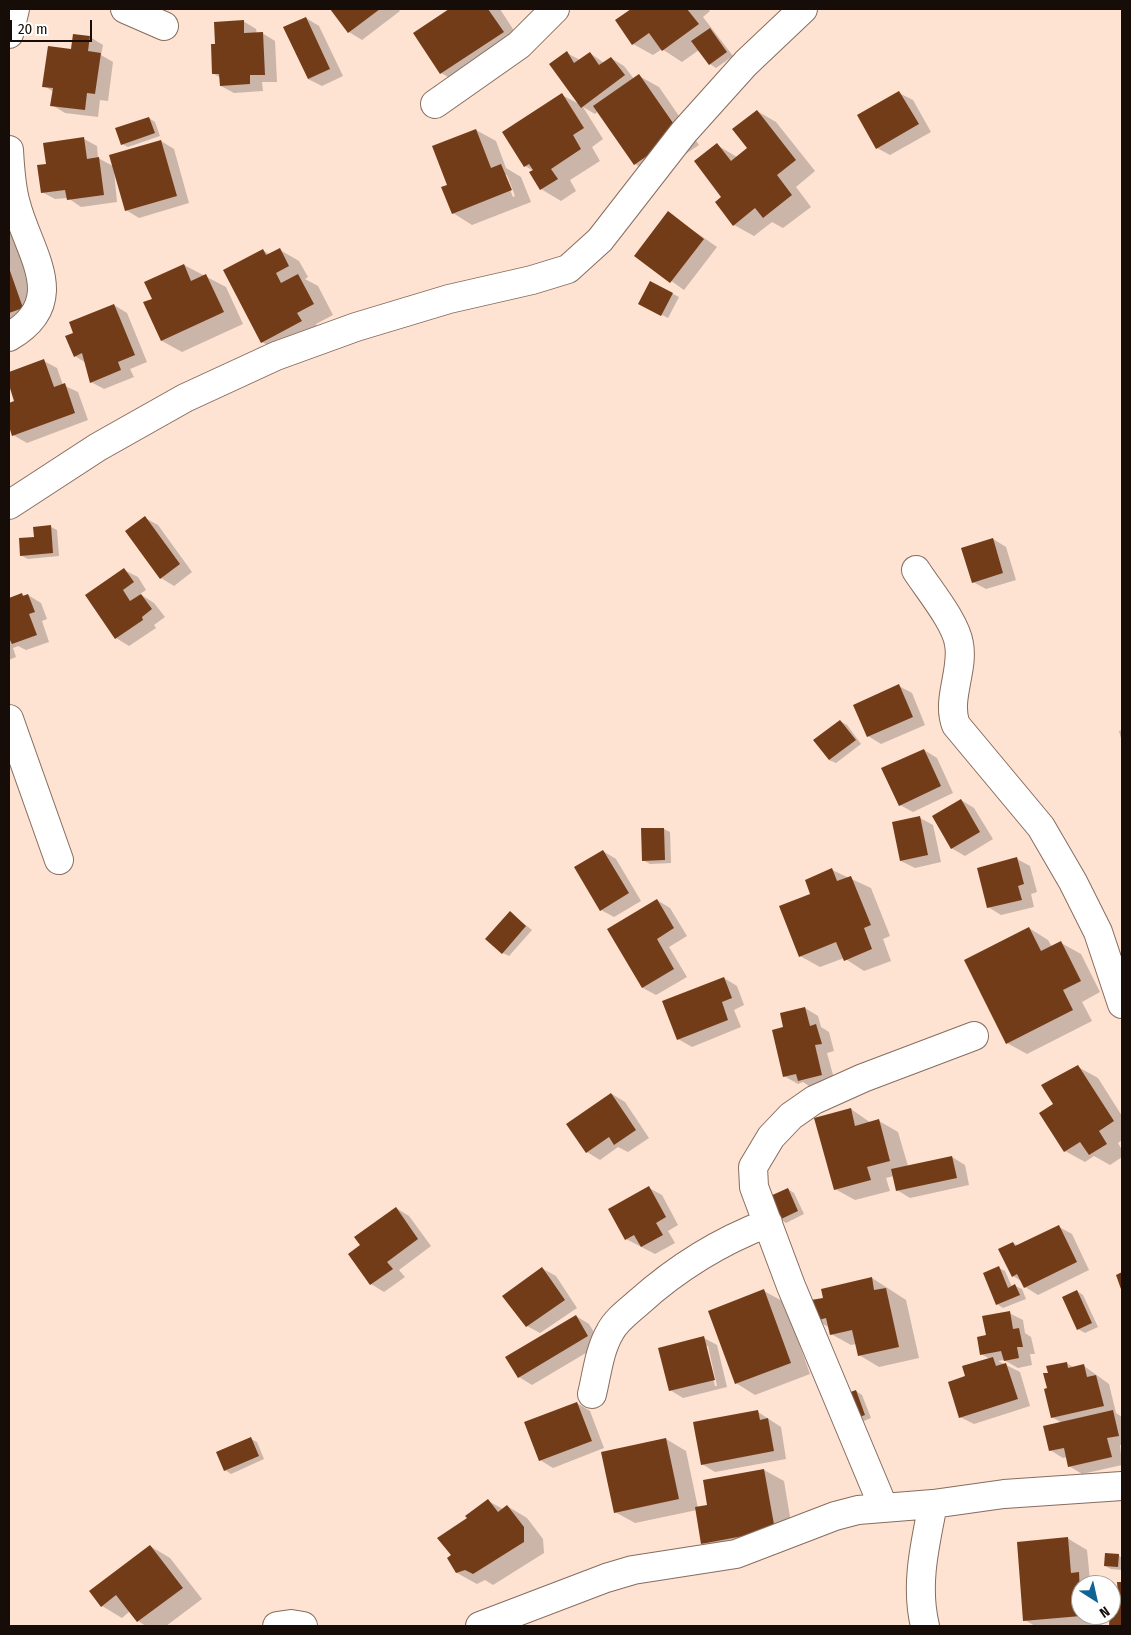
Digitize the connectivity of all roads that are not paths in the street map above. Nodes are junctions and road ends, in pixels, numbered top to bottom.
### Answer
1 (15, 9) edge
2 (126, 9) edge
3 (555, 9) edge
4 (802, 9) edge
5 (164, 26) dead end
6 (9, 34) edge
7 (435, 104) dead end
8 (9, 150) edge
9 (9, 337) edge
10 (9, 505) edge
11 (916, 570) dead end
12 (9, 719) edge
13 (59, 860) dead end
14 (1119, 989) edge
15 (974, 1036) dead end
16 (768, 1223) junction
17 (592, 1394) dead end
18 (1122, 1486) edge
19 (933, 1504) junction
20 (883, 1506) junction
21 (277, 1626) edge
22 (302, 1626) edge
23 (480, 1626) edge
24 (925, 1626) edge

1 - 6 street
2 - 5 street
3 - 7 street
4 - 10 street
8 - 9 street
11 - 14 street
12 - 13 street
15 - 16 street
16 - 17 street
16 - 20 street
18 - 19 street
19 - 20 street
19 - 24 street
20 - 23 street
21 - 22 street

